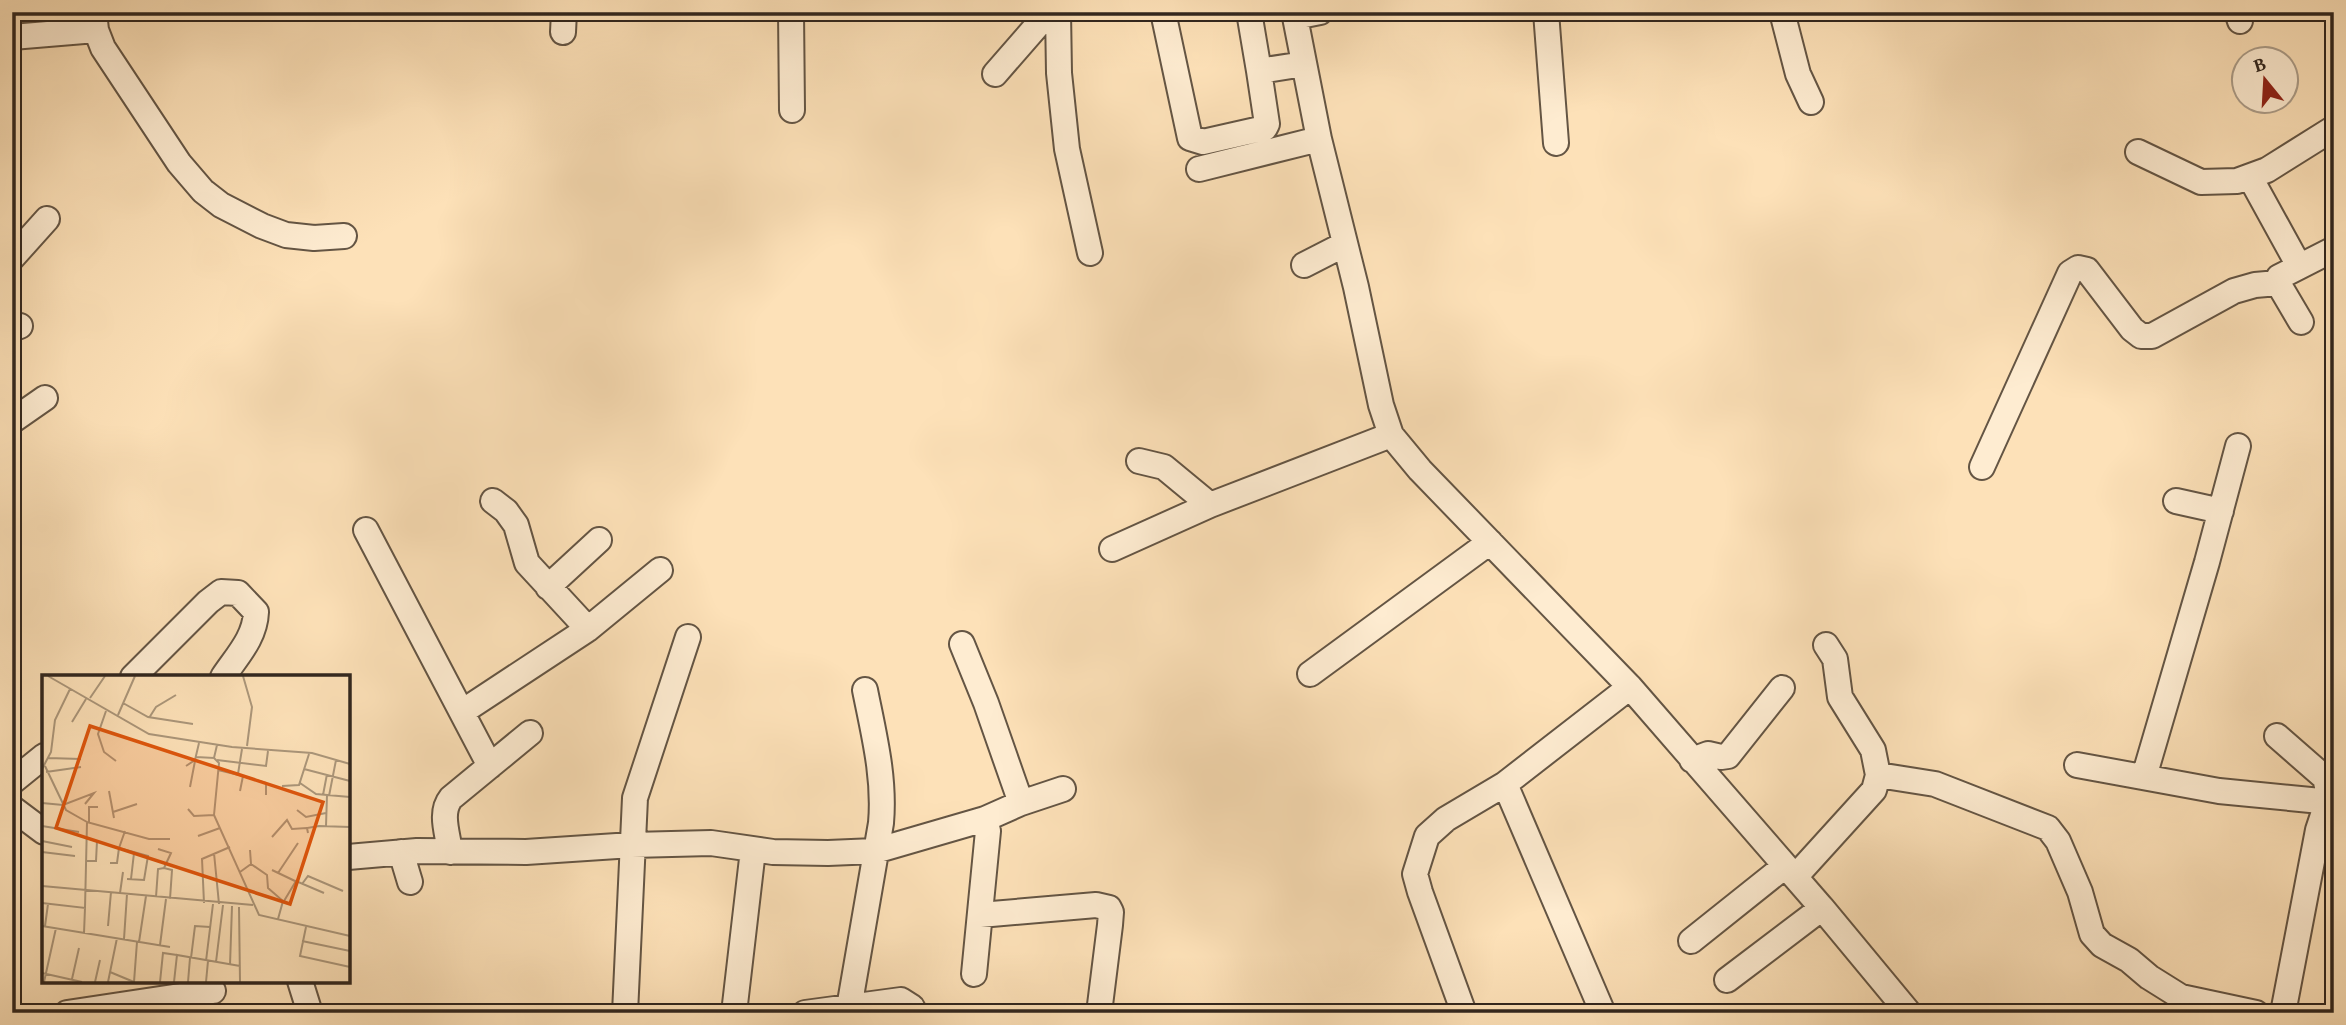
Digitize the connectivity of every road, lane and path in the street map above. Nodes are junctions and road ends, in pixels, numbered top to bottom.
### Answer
1 (791, 12) edge
2 (1049, 12) edge
3 (1058, 12) edge
4 (1163, 12) edge
5 (1249, 12) edge
6 (1320, 12) edge
7 (1546, 12) edge
8 (1782, 12) edge
9 (1295, 15) edge
10 (95, 21) edge
11 (12, 37) edge
12 (1304, 64) junction
13 (1259, 71) junction
14 (995, 74) dead end
15 (1811, 102) dead end
16 (792, 110) dead end
17 (2334, 128) edge
18 (1319, 139) junction
19 (1556, 143) dead end
20 (2138, 152) dead end
21 (1199, 169) dead end
22 (2250, 177) junction
23 (47, 219) dead end
24 (344, 236) dead end
25 (1345, 244) junction
26 (2334, 249) edge
27 (1090, 253) dead end
28 (12, 258) edge
29 (1304, 265) dead end
30 (2299, 266) junction
31 (2278, 283) junction
32 (2301, 321) dead end
33 (45, 398) dead end
34 (12, 421) edge
35 (1391, 435) junction
36 (2238, 446) dead end
37 (1139, 461) dead end
38 (1982, 467) dead end
39 (2176, 500) dead end
40 (493, 501) dead end
41 (1210, 505) junction
42 (2221, 511) junction
43 (366, 530) dead end
44 (599, 540) dead end
45 (1490, 542) junction
46 (1112, 549) dead end
47 (660, 570) dead end
48 (548, 587) junction
49 (588, 629) junction
50 (688, 637) dead end
51 (962, 644) dead end
52 (1826, 645) dead end
53 (1310, 674) dead end
54 (134, 675) edge
55 (224, 675) edge
56 (1630, 687) junction
57 (1782, 688) dead end
58 (865, 690) dead end
59 (462, 712) junction
60 (530, 733) dead end
61 (2277, 736) dead end
62 (42, 758) edge
63 (1692, 760) junction
64 (2077, 765) dead end
65 (490, 766) junction
66 (1878, 775) junction
67 (2144, 777) junction
68 (12, 782) edge
69 (1506, 784) junction
70 (1063, 789) dead end
71 (2331, 793) edge
72 (1021, 803) junction
73 (12, 808) edge
74 (985, 819) junction
75 (42, 830) edge
76 (632, 845) junction
77 (753, 850) junction
78 (875, 851) junction
79 (401, 852) junction
80 (450, 852) junction
81 (350, 857) edge
82 (1790, 872) junction
83 (410, 882) dead end
84 (1822, 908) junction
85 (980, 915) junction
86 (1691, 941) dead end
87 (974, 974) dead end
88 (1727, 980) dead end
89 (301, 983) edge
90 (213, 991) dead end
91 (849, 1008) junction
92 (67, 1013) edge
93 (310, 1013) edge
94 (625, 1013) edge
95 (734, 1013) edge
96 (805, 1013) edge
97 (914, 1013) edge
98 (1099, 1013) edge
99 (1464, 1013) edge
100 (1603, 1013) edge
101 (1909, 1013) edge
102 (2256, 1013) edge
103 (2283, 1013) edge

1 - 16 street
2 - 14 street
3 - 27 street
4 - 13 street
5 - 13 street
6 - 9 street
7 - 19 street
8 - 15 street
9 - 12 street
10 - 11 street
10 - 24 street
12 - 13 street
12 - 18 street
17 - 22 street
18 - 21 street
18 - 25 street
20 - 22 street
22 - 30 street
23 - 28 street
25 - 29 street
25 - 35 street
26 - 30 street
30 - 31 street
31 - 32 street
31 - 38 street
33 - 34 street
35 - 41 street
35 - 45 street
36 - 42 street
37 - 41 street
39 - 42 street
40 - 48 street
41 - 46 street
42 - 67 street
43 - 59 street
44 - 48 street
45 - 53 street
45 - 56 street
47 - 49 street
48 - 49 street
49 - 59 street
50 - 76 street
51 - 72 street
52 - 66 street
54 - 55 street
56 - 63 street
56 - 69 street
57 - 63 street
58 - 78 street
59 - 65 street
60 - 65 street
61 - 71 street
62 - 68 street
63 - 82 street
64 - 67 street
65 - 80 street
66 - 82 street
66 - 102 street
67 - 71 street
69 - 99 street
69 - 100 street
70 - 72 street
71 - 103 street
72 - 74 street
73 - 75 street
74 - 78 street
74 - 85 street
76 - 77 street
76 - 80 street
76 - 94 street
77 - 78 street
77 - 95 street
78 - 91 street
79 - 80 street
79 - 81 street
79 - 83 street
82 - 84 street
82 - 86 street
84 - 88 street
84 - 101 street
85 - 87 street
85 - 98 street
89 - 93 street
90 - 92 street
91 - 96 street
91 - 97 street

